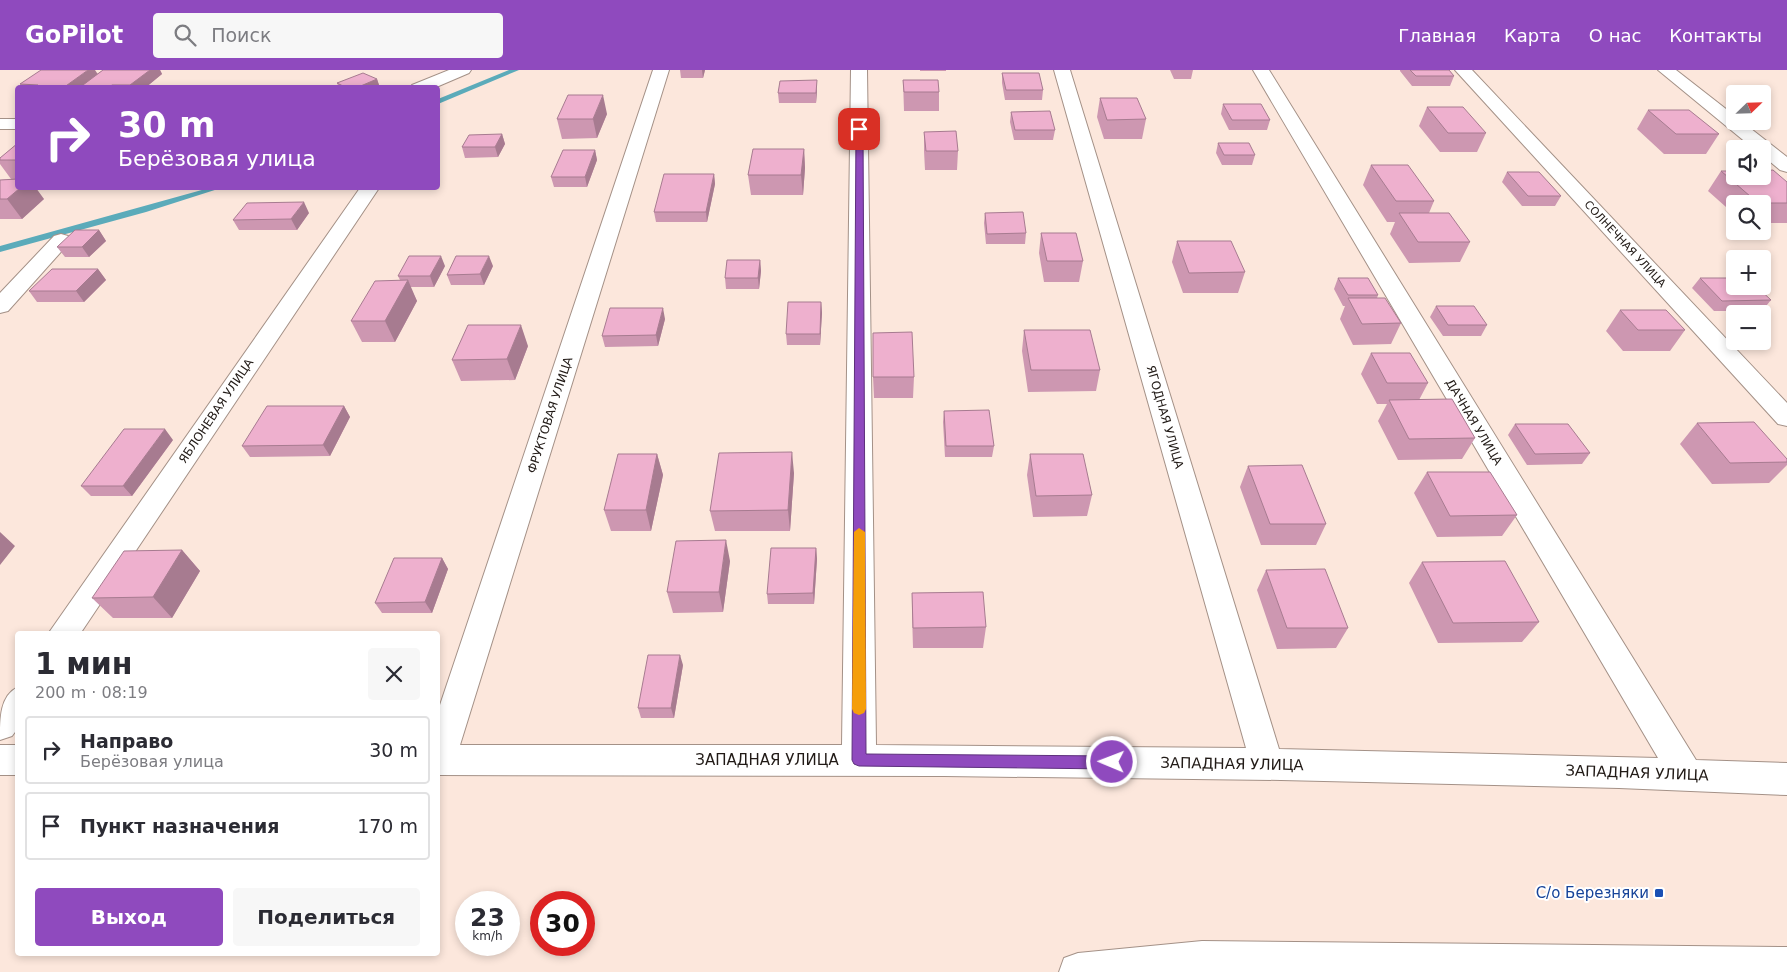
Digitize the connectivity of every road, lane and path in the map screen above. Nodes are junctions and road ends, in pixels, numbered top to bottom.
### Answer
1 (463, 70) edge
2 (661, 70) edge
3 (860, 70) edge
4 (1062, 70) edge
5 (1261, 70) edge
6 (1463, 70) edge
7 (1666, 70) edge
8 (426, 85) edge
9 (0, 124) edge
10 (15, 124) edge
11 (1787, 166) edge
12 (368, 190) edge
13 (61, 240) edge
14 (0, 306) edge
15 (1787, 418) edge
16 (65, 631) edge
17 (15, 705) edge
18 (0, 726) edge
19 (440, 754) edge
20 (0, 760) edge
21 (15, 760) edge
22 (440, 760) edge
23 (859, 760) junction
24 (1267, 764) junction
25 (1686, 774) junction
26 (1787, 779) edge
27 (1787, 966) edge
28 (1078, 972) edge

1 - 8 street
2 - 19 street, ФРУКТОВАЯ УЛИЦА
3 - 23 street
4 - 24 street, ЯГОДНАЯ УЛИЦА
5 - 25 street, ДАЧНАЯ УЛИЦА
6 - 15 street, СОЛНЕЧНАЯ УЛИЦА
7 - 11 street
9 - 10 street
12 - 16 street, ЯБЛОНЕВАЯ УЛИЦА
13 - 14 street
17 - 18 street
20 - 21 street
22 - 23 street, ЗАПАДНАЯ УЛИЦА
23 - 24 street, ЗАПАДНАЯ УЛИЦА
24 - 25 street, ЗАПАДНАЯ УЛИЦА
25 - 26 street, ЗАПАДНАЯ УЛИЦА
27 - 28 street

